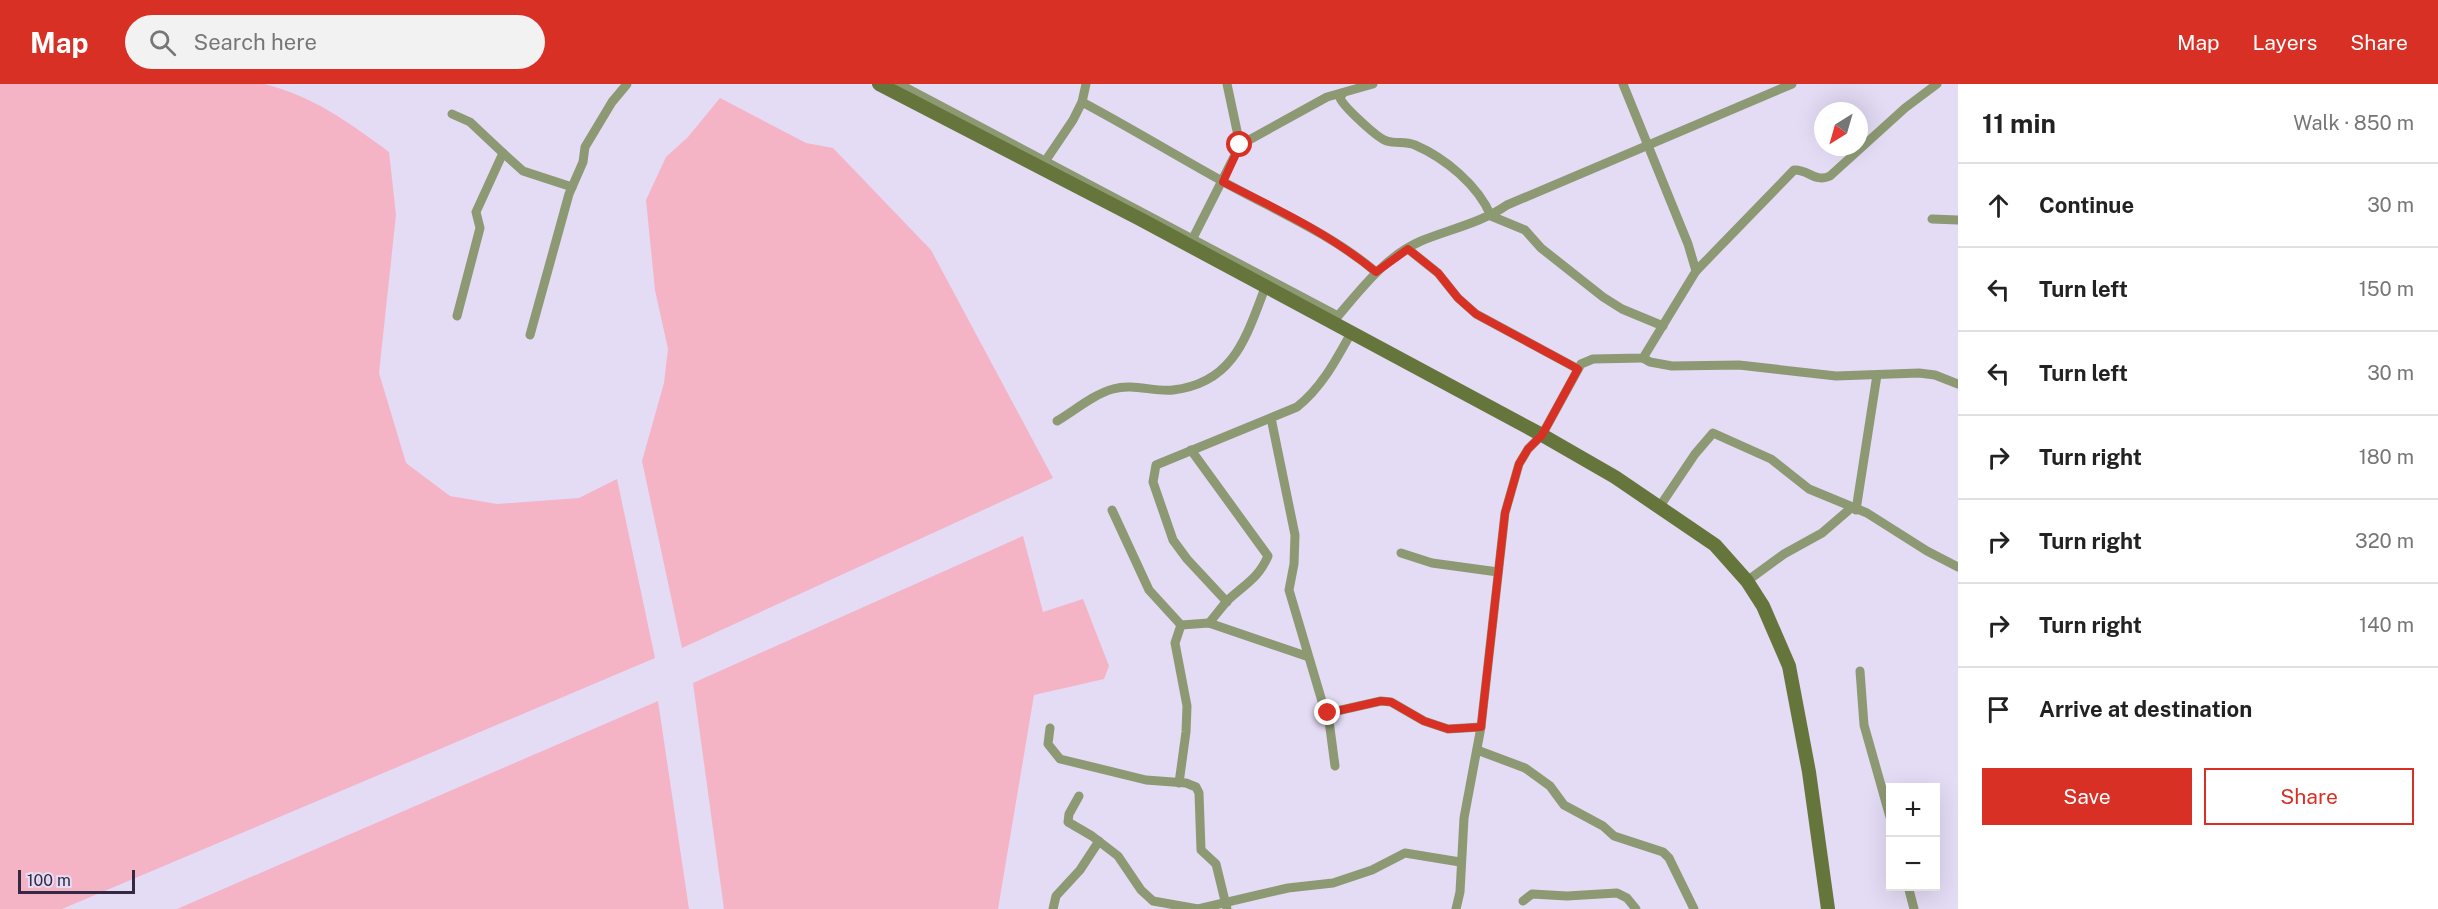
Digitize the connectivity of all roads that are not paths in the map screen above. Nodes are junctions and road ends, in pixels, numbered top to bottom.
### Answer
1 (627, 84) edge
2 (879, 84) edge
3 (899, 84) edge
4 (1086, 84) edge
5 (1227, 84) edge
6 (1373, 84) edge
7 (1623, 84) edge
8 (1792, 84) edge
9 (1937, 84) edge
10 (1343, 93) junction
11 (1082, 102) junction
12 (452, 114) dead end
13 (1240, 145) junction
14 (1648, 146) junction
15 (503, 153) junction
16 (1046, 160) junction
17 (1223, 182) junction
18 (572, 187) junction
19 (1491, 216) junction
20 (1932, 219) dead end
21 (1958, 220) edge
22 (1193, 238) junction
23 (1408, 249) junction
24 (1696, 271) junction
25 (1376, 272) junction
26 (1265, 288) junction
27 (457, 316) dead end
28 (1663, 326) junction
29 (1351, 333) junction
30 (530, 335) dead end
31 (1643, 358) junction
32 (1578, 369) junction
33 (1877, 375) junction
34 (1958, 384) edge
35 (1271, 418) junction
36 (1057, 421) dead end
37 (1542, 435) junction
38 (1191, 450) junction
39 (1660, 506) junction
40 (1854, 509) junction
41 (1112, 510) dead end
42 (1401, 553) dead end
43 (1958, 567) edge
44 (1498, 572) junction
45 (1747, 581) junction
46 (1227, 602) junction
47 (1209, 623) junction
48 (1181, 625) junction
49 (1306, 656) junction
50 (1860, 671) dead end
51 (1328, 713) junction
52 (1481, 727) junction
53 (1050, 728) dead end
54 (1477, 750) junction
55 (1335, 766) dead end
56 (1179, 783) junction
57 (1079, 796) dead end
58 (1886, 803) edge
59 (1099, 841) junction
60 (1460, 862) junction
61 (1909, 891) edge
62 (1523, 901) dead end
63 (1226, 906) edge
64 (1053, 909) edge
65 (1456, 909) edge
66 (1636, 909) edge
67 (1694, 909) edge
68 (1828, 909) edge
69 (1914, 909) edge

1 - 18 street
2 - 26 main road
3 - 16 street
4 - 11 street
5 - 13 street
6 - 10 street
7 - 14 street
8 - 14 street
9 - 24 street
10 - 13 street
10 - 19 street
11 - 16 street
11 - 17 street
12 - 15 street
13 - 17 street
14 - 19 street
14 - 24 street
15 - 18 street
15 - 27 street
16 - 22 street
17 - 22 street
17 - 25 street
18 - 30 street
19 - 23 street
19 - 28 street
20 - 21 street
22 - 25 street
23 - 25 street
23 - 32 street
24 - 28 street
26 - 29 main road
26 - 36 street
28 - 31 street
29 - 35 street
29 - 37 main road
31 - 32 street
31 - 33 street
32 - 37 street
33 - 34 street
33 - 40 street
35 - 38 street
35 - 49 street
37 - 39 main road
37 - 44 street
38 - 46 street
38 - 46 street
39 - 40 street
39 - 45 main road
40 - 43 street
40 - 45 street
41 - 48 street
42 - 44 street
44 - 52 street
45 - 68 main road
46 - 47 street
47 - 48 street
47 - 49 street
48 - 56 street
49 - 51 street
50 - 58 street
51 - 52 street
51 - 55 street
52 - 54 street
53 - 56 street
54 - 60 street
54 - 67 street
56 - 63 street
57 - 59 street
59 - 63 street
59 - 64 street
60 - 63 street
60 - 65 street
61 - 69 street
62 - 66 street

